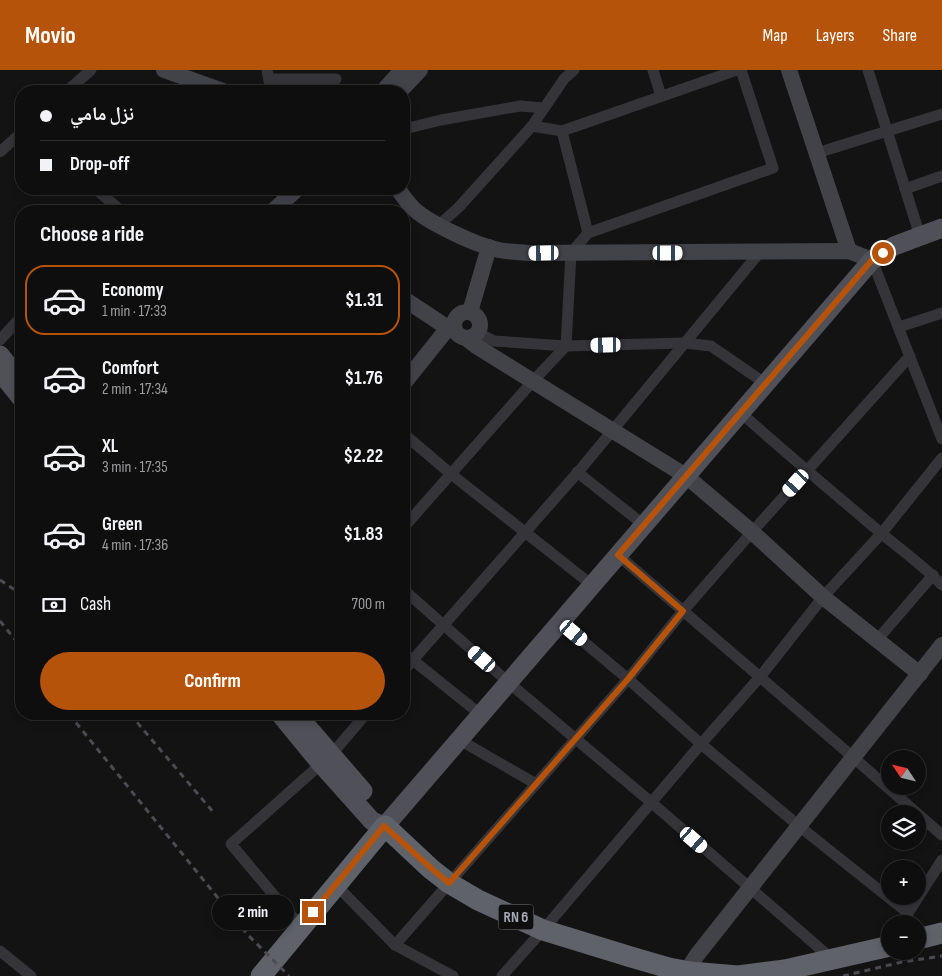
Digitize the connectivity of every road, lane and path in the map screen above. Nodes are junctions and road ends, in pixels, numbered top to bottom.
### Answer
1 (91, 70) edge
2 (164, 70) edge
3 (402, 70) edge
4 (420, 70) edge
5 (574, 70) edge
6 (653, 70) edge
7 (739, 70) edge
8 (789, 70) edge
9 (872, 71) edge
10 (268, 74) edge
11 (336, 79) dead end
12 (74, 85) edge
13 (206, 85) edge
14 (388, 85) edge
15 (406, 85) edge
16 (661, 96) junction
17 (544, 108) junction
18 (942, 114) edge
19 (532, 126) junction
20 (410, 128) edge
21 (562, 131) junction
22 (887, 132) junction
23 (15, 138) edge
24 (0, 152) edge
25 (817, 153) junction
26 (942, 176) edge
27 (905, 189) junction
28 (102, 195) edge
29 (402, 195) edge
30 (113, 205) edge
31 (439, 225) junction
32 (942, 228) edge
33 (588, 233) junction
34 (920, 236) junction
35 (489, 247) junction
36 (849, 251) junction
37 (760, 252) junction
38 (571, 253) junction
39 (872, 260) junction
40 (410, 302) edge
41 (470, 312) junction
42 (942, 313) edge
43 (15, 324) edge
44 (899, 327) junction
45 (460, 331) junction
46 (0, 340) edge
47 (685, 343) junction
48 (566, 346) junction
49 (491, 347) junction
50 (0, 355) edge
51 (910, 356) junction
52 (0, 372) edge
53 (15, 374) edge
54 (410, 378) edge
55 (533, 381) junction
56 (766, 384) junction
57 (15, 391) edge
58 (741, 412) junction
59 (937, 412) edge
60 (612, 431) junction
61 (410, 439) edge
62 (942, 439) edge
63 (942, 458) edge
64 (807, 471) junction
65 (577, 472) junction
66 (451, 474) junction
67 (686, 476) junction
68 (410, 519) edge
69 (644, 525) junction
70 (525, 531) junction
71 (752, 532) junction
72 (881, 534) junction
73 (618, 555) junction
74 (933, 575) junction
75 (592, 585) junction
76 (942, 585) edge
77 (410, 595) edge
78 (823, 598) junction
79 (683, 611) junction
80 (560, 622) junction
81 (443, 624) junction
82 (877, 640) junction
83 (942, 645) edge
84 (410, 654) edge
85 (410, 658) edge
86 (936, 661) edge
87 (920, 674) junction
88 (760, 677) junction
89 (628, 679) junction
90 (508, 682) junction
91 (480, 714) junction
92 (286, 720) edge
93 (300, 720) edge
94 (361, 720) edge
95 (458, 739) junction
96 (576, 739) junction
97 (701, 744) junction
98 (854, 758) junction
99 (326, 759) junction
100 (536, 784) junction
101 (652, 803) junction
102 (384, 826) junction
103 (799, 826) junction
104 (942, 835) edge
105 (942, 860) edge
106 (449, 883) junction
107 (336, 884) junction
108 (750, 889) junction
109 (908, 914) joint
110 (302, 926) junction
111 (543, 930) junction
112 (942, 934) edge
113 (926, 937) edge
114 (942, 941) edge
115 (926, 943) edge
116 (395, 945) junction
117 (881, 947) edge
118 (0, 951) edge
119 (832, 959) junction
120 (674, 972) edge
121 (264, 975) edge
122 (31, 976) edge
123 (453, 976) edge
124 (502, 976) edge

1 - 12 street
2 - 13 street
3 - 14 street
4 - 15 street
5 - 17 street
6 - 16 street
7 - 16 street
7 - 33 street
8 - 25 street
9 - 22 street
10 - 11 street
16 - 21 street
17 - 19 street
17 - 20 street
18 - 22 street
19 - 21 street
19 - 31 street
21 - 33 street
22 - 25 street
22 - 27 street
23 - 24 street
25 - 36 street
26 - 27 street
27 - 34 street
28 - 30 street
29 - 31 street
31 - 35 street
32 - 34 main road
33 - 38 street
34 - 39 main road
35 - 38 street
35 - 41 street
36 - 37 street
36 - 39 street
37 - 38 street
37 - 47 street
38 - 48 street
39 - 44 street
39 - 56 main road
40 - 45 street
41 - 45 street
41 - 45 street
42 - 44 street
43 - 46 street
44 - 51 street
45 - 49 street
45 - 54 street
47 - 48 street
47 - 56 street
47 - 60 street
48 - 49 street
48 - 55 street
49 - 55 street
50 - 53 main road
51 - 59 street
51 - 64 street
52 - 57 main road
55 - 60 street
55 - 66 street
56 - 58 main road
58 - 64 street
58 - 67 main road
59 - 62 street
60 - 65 street
60 - 67 street
61 - 66 street
63 - 72 street
64 - 71 street
64 - 72 street
65 - 69 street
65 - 70 street
66 - 68 street
66 - 70 street
67 - 69 main road
67 - 71 street
69 - 73 main road
70 - 75 street
70 - 81 street
71 - 78 street
71 - 79 street
72 - 74 street
72 - 78 street
73 - 75 main road
73 - 79 street
74 - 76 street
74 - 82 street
75 - 80 main road
77 - 81 street
78 - 82 street
78 - 88 street
79 - 88 street
79 - 89 street
80 - 89 street
80 - 90 main road
81 - 84 street
81 - 90 street
82 - 87 street
83 - 86 street
85 - 91 street
86 - 87 street
87 - 98 street
88 - 97 street
88 - 98 street
89 - 96 street
89 - 97 street
90 - 91 main road
90 - 96 street
91 - 95 main road
92 - 99 main road, RN 6
93 - 99 main road, RN 6
94 - 99 street
95 - 100 street
95 - 102 main road
96 - 100 street
96 - 101 street
97 - 101 street
97 - 103 street
98 - 103 street
98 - 104 street
99 - 102 main road, RN 6
99 - 110 street
100 - 106 street
101 - 108 street
101 - 111 street
102 - 106 highway, RN 6
102 - 107 highway
103 - 108 street
103 - 109 street
105 - 109 street
106 - 111 highway, RN 6
106 - 116 street
107 - 110 highway
107 - 116 street
108 - 119 street
108 - 120 street
110 - 121 highway
111 - 120 highway, RN 6
111 - 124 street
112 - 113 highway
114 - 115 highway
116 - 123 street
117 - 119 highway, RN 6
118 - 122 street
119 - 120 highway, RN 6

